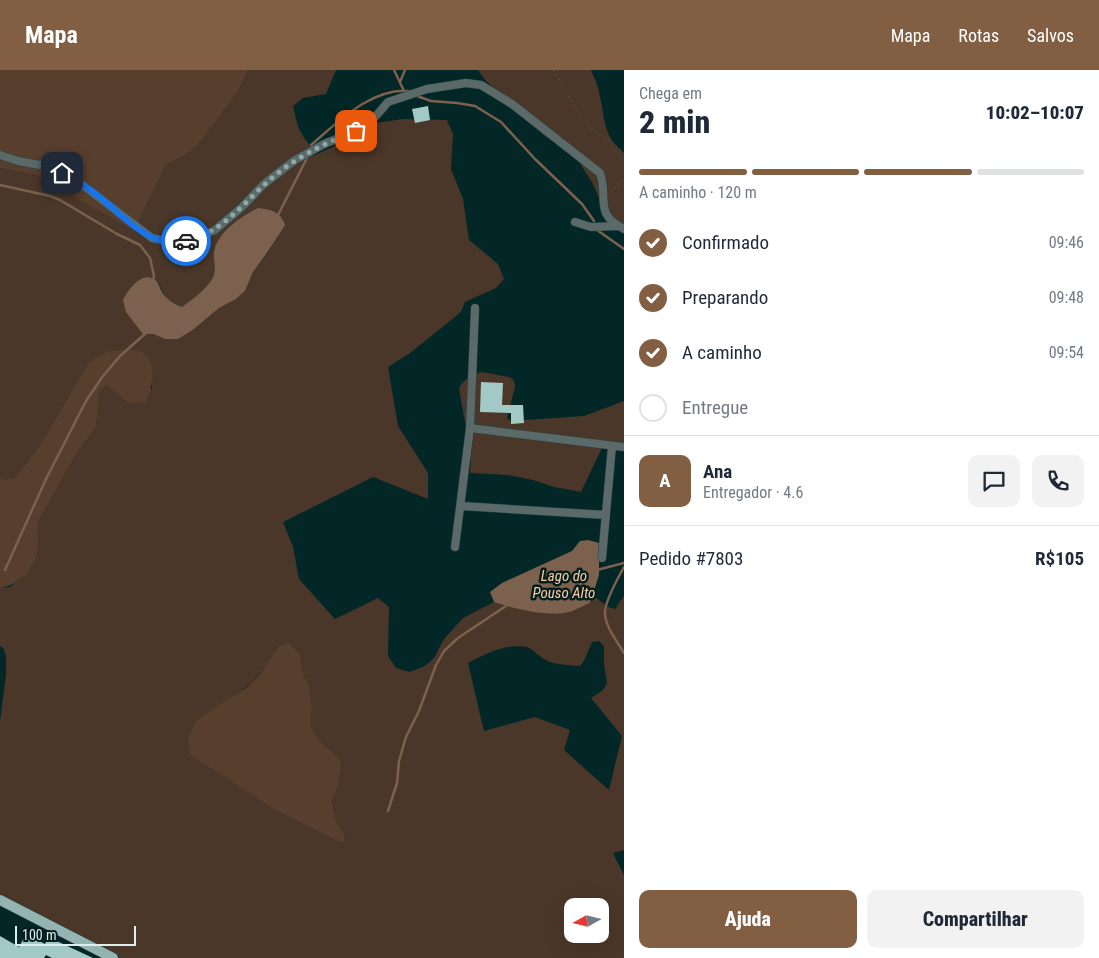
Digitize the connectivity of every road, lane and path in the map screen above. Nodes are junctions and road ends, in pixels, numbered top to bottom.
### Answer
1 (554, 70) edge
2 (624, 152) edge
3 (0, 155) edge
4 (624, 182) edge
5 (603, 197) junction
6 (575, 222) dead end
7 (621, 227) edge
8 (475, 308) dead end
9 (470, 428) junction
10 (612, 446) junction
11 (624, 447) edge
12 (461, 506) junction
13 (606, 515) junction
14 (455, 547) dead end
15 (602, 558) dead end
16 (0, 900) edge
17 (113, 958) edge

1 - 2 path
3 - 5 street
4 - 5 path
5 - 7 street
6 - 7 street
8 - 9 street
9 - 10 street
9 - 12 street
10 - 11 street
10 - 13 street
12 - 13 street
12 - 14 street
13 - 15 street
16 - 17 main road

